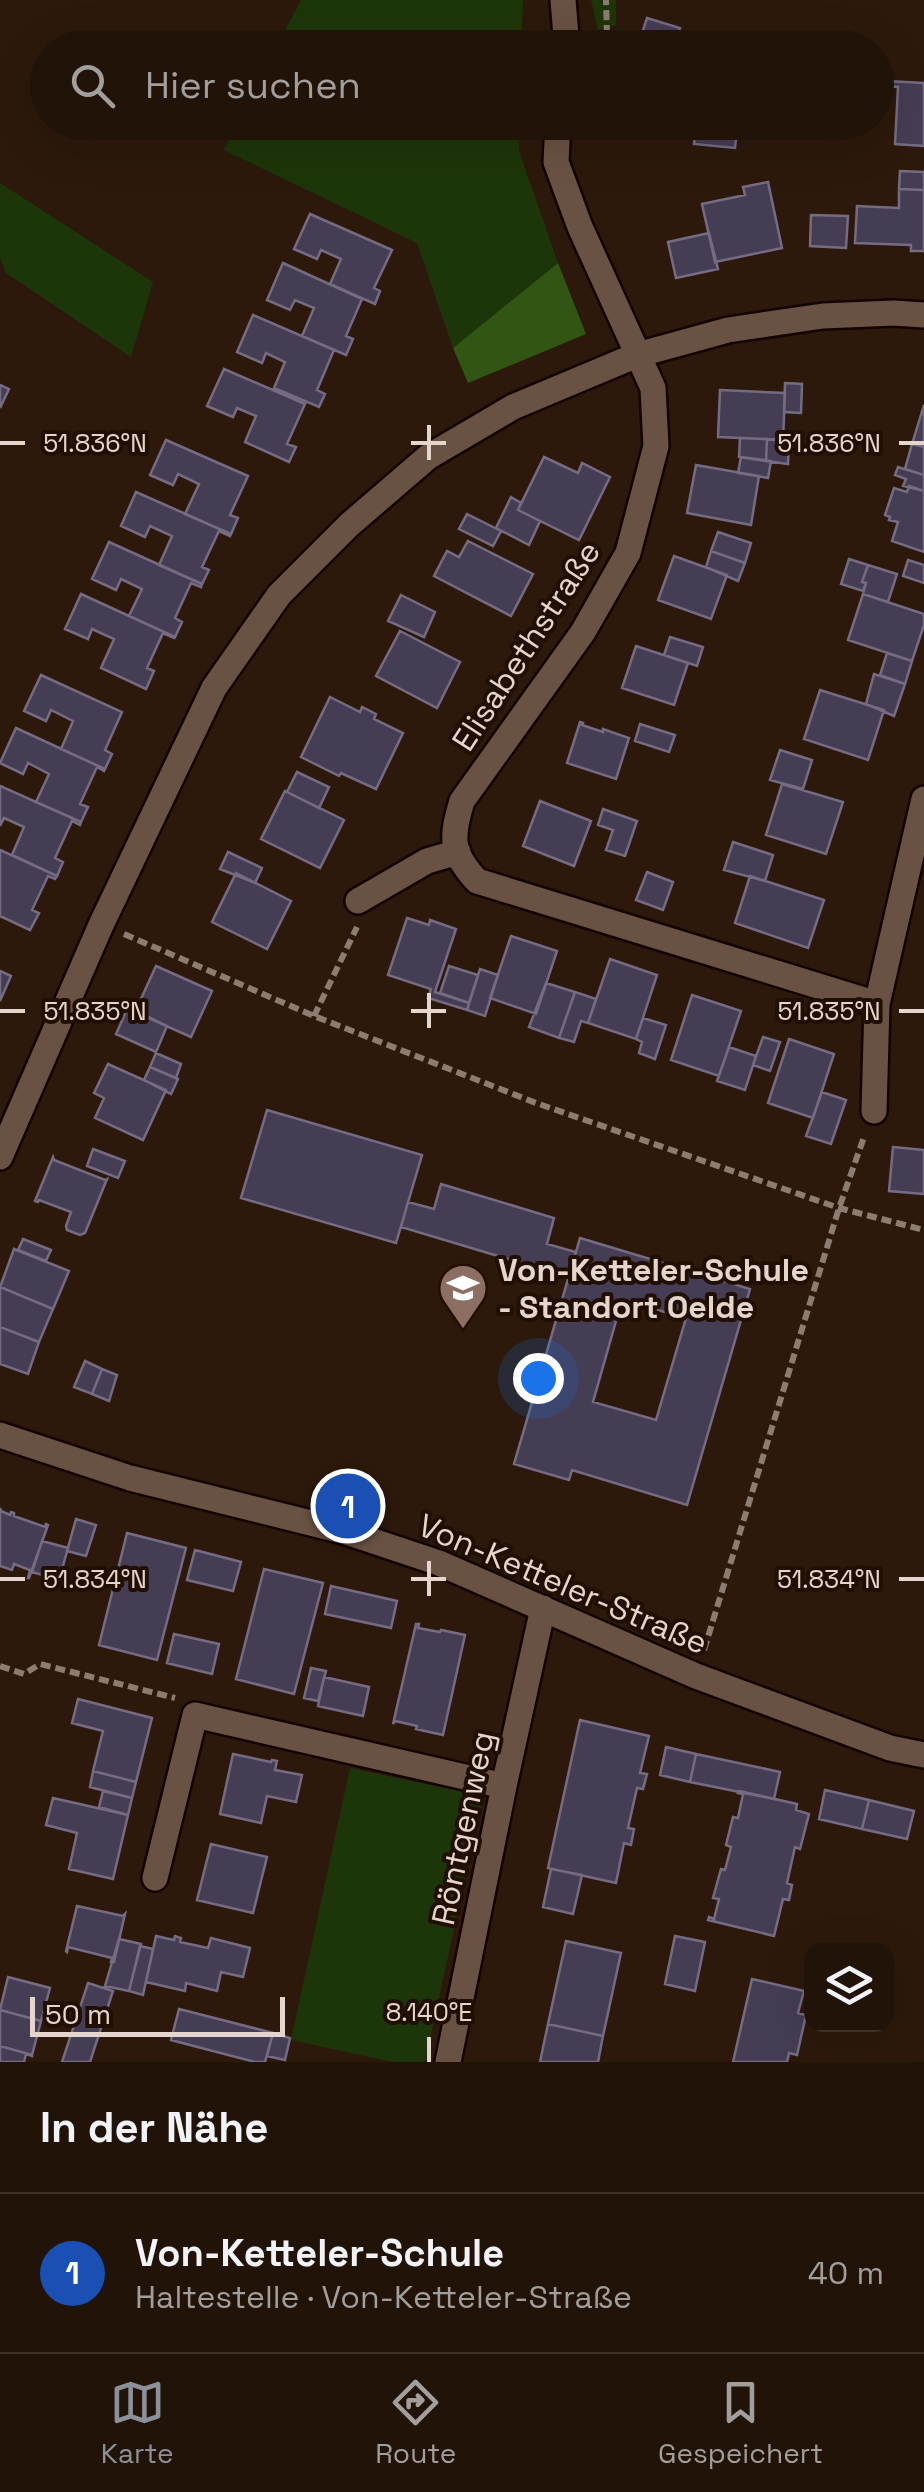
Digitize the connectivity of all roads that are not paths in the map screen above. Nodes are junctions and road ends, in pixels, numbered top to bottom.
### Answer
1 (563, 0) edge
2 (566, 30) edge
3 (557, 140) edge
4 (924, 315) edge
5 (637, 356) junction
6 (924, 799) edge
7 (458, 852) junction
8 (358, 901) road end
9 (877, 1004) junction
10 (874, 1112) road end
11 (0, 1157) edge
12 (0, 1435) edge
13 (543, 1608) junction
14 (924, 1755) edge
15 (504, 1786) junction
16 (156, 1878) dead end
17 (448, 2062) edge

1 - 2 street
3 - 5 street, Elisabethstraße
4 - 5 street
5 - 7 street, Elisabethstraße
5 - 11 street
6 - 9 street
7 - 8 street
7 - 9 street
9 - 10 street
12 - 13 street, Von-Ketteler-Straße
13 - 14 street, Von-Ketteler-Straße
13 - 15 street, Röntgenweg
15 - 16 street
15 - 17 street, Röntgenweg

